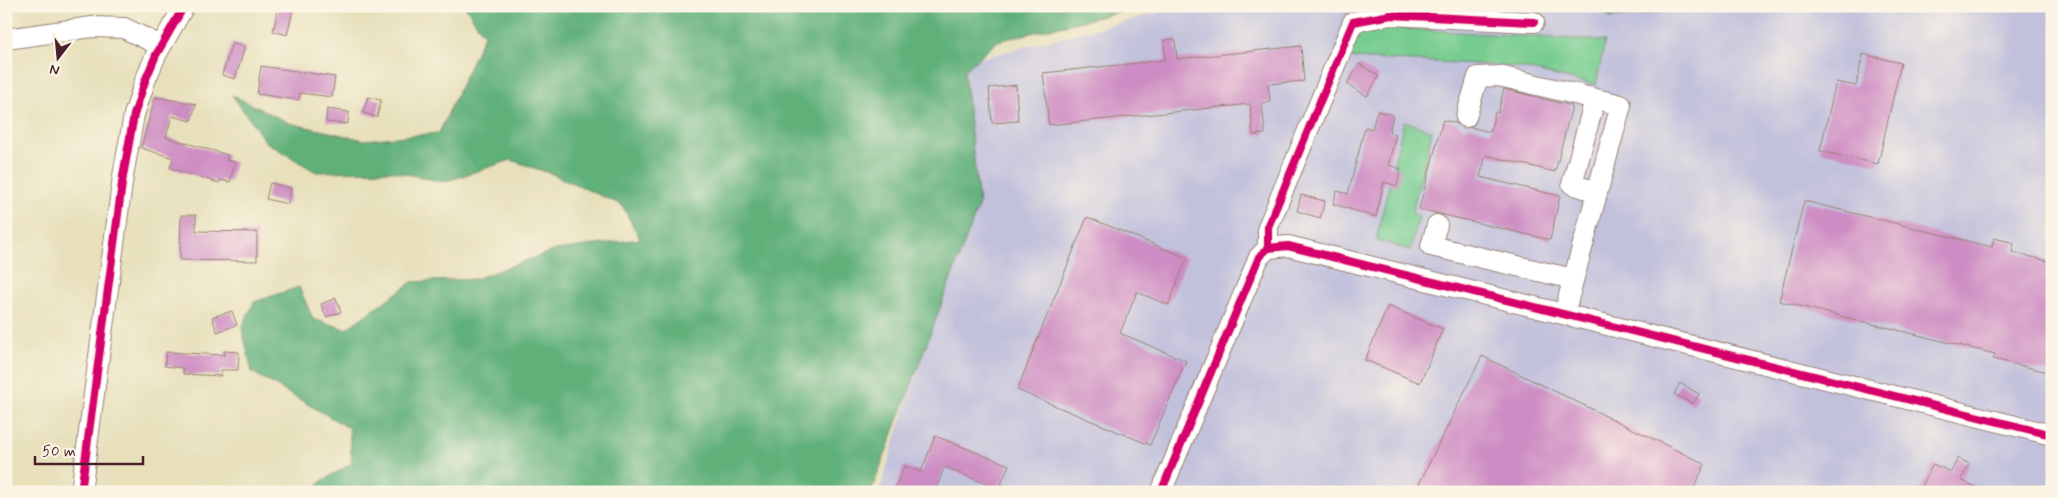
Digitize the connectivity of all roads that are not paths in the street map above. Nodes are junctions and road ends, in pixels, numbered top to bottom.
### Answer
1 (184, 6) edge
2 (1534, 22) dead end
3 (6, 39) edge
4 (161, 46) junction
5 (1595, 99) junction
6 (1466, 117) dead end
7 (1597, 192) junction
8 (1437, 225) dead end
9 (1268, 248) junction
10 (1573, 279) junction
11 (1564, 314) junction
12 (2052, 435) edge
13 (81, 492) edge
14 (1161, 492) edge

1 - 4 street
2 - 9 street
3 - 4 street
4 - 13 street
5 - 6 street
5 - 7 street
5 - 7 street
7 - 10 street
8 - 10 street
9 - 11 street
9 - 14 street
10 - 11 street
11 - 12 street

